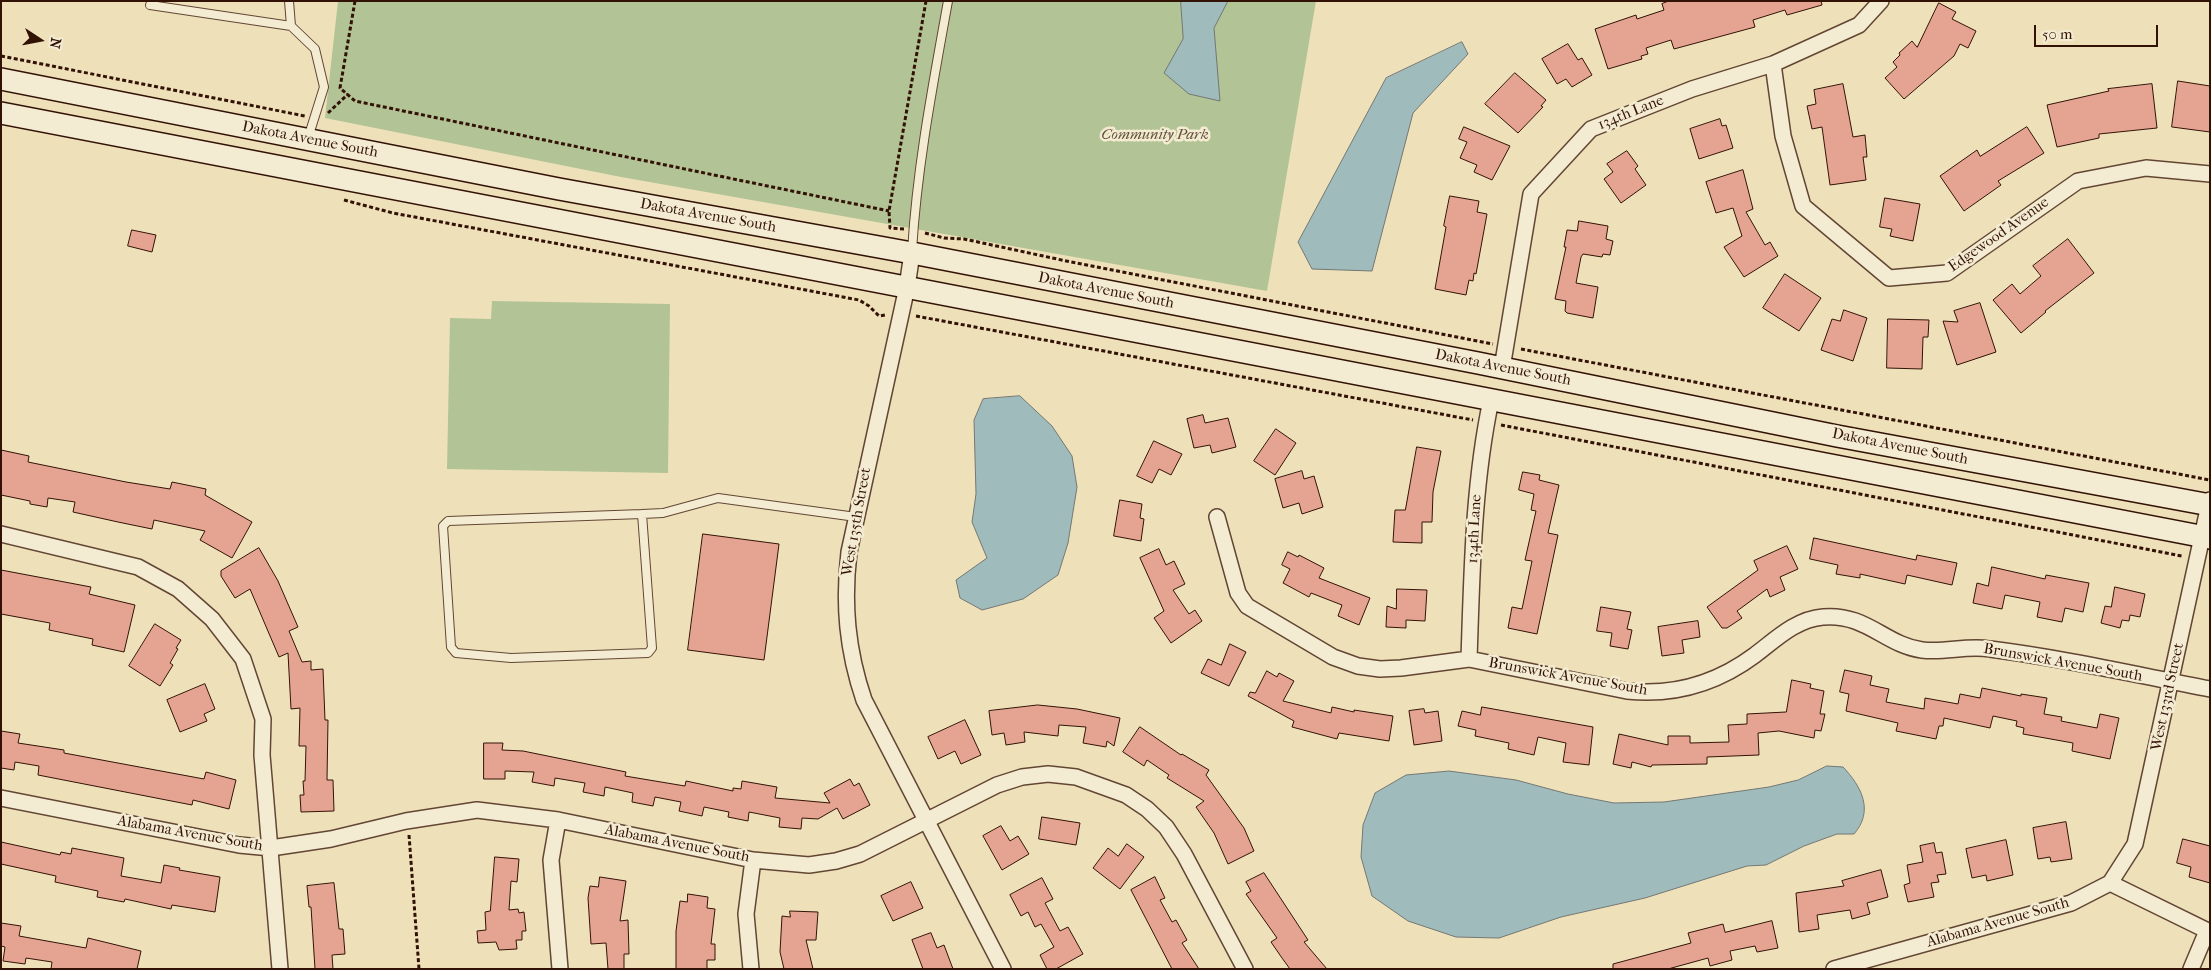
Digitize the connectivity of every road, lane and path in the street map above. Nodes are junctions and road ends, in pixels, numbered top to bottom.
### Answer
1 (289, 1) edge
2 (355, 1) edge
3 (926, 1) edge
4 (948, 1) edge
5 (1881, 1) edge
6 (150, 6) dead end
7 (291, 26) junction
8 (1, 56) edge
9 (1773, 64) junction
10 (1, 79) edge
11 (348, 94) junction
12 (1, 113) edge
13 (314, 118) junction
14 (308, 140) junction
15 (2210, 174) edge
16 (342, 199) dead end
17 (889, 211) junction
18 (914, 229) junction
19 (912, 253) junction
20 (907, 288) junction
21 (901, 315) junction
22 (1505, 346) junction
23 (1502, 368) junction
24 (1491, 400) junction
25 (1486, 422) junction
26 (2210, 480) edge
27 (2210, 500) edge
28 (2209, 505) edge
29 (642, 514) junction
30 (856, 517) junction
31 (1218, 517) dead end
32 (1, 534) edge
33 (2206, 537) edge
34 (2198, 559) junction
35 (1469, 659) junction
36 (2172, 682) junction
37 (2210, 689) edge
38 (1, 798) edge
39 (558, 820) junction
40 (926, 820) junction
41 (406, 821) junction
42 (271, 848) junction
43 (753, 860) junction
44 (2110, 883) junction
45 (2209, 931) edge
46 (1867, 964) edge
47 (280, 969) edge
48 (419, 969) edge
49 (560, 969) edge
50 (751, 969) edge
51 (1003, 969) edge
52 (1245, 969) edge
53 (1834, 969) edge
54 (2191, 969) edge

1 - 7 lane
2 - 11 path
3 - 17 path
4 - 18 lane
5 - 9 street, 134th Lane
6 - 7 lane
7 - 13 lane
8 - 13 path
9 - 15 street, Edgewood Avenue
9 - 22 street, 134th Lane
10 - 14 main road, Dakota Avenue South
11 - 13 path
11 - 17 path
12 - 20 main road, Dakota Avenue South
13 - 14 lane
14 - 19 main road, Dakota Avenue South
16 - 21 path
17 - 18 path
18 - 19 lane
18 - 22 path
19 - 20 street, West 135th Street
19 - 23 main road, Dakota Avenue South
20 - 21 street, West 135th Street
20 - 24 main road, Dakota Avenue South
21 - 25 path
21 - 30 street, West 135th Street
22 - 23 street, 134th Lane
22 - 26 path
23 - 28 main road, Dakota Avenue South
24 - 25 street, 134th Lane
24 - 33 main road, Dakota Avenue South
25 - 34 path
25 - 35 street, 134th Lane
27 - 28 street, West 133rd Street
28 - 33 street, West 133rd Street
29 - 29 lane
29 - 30 lane
30 - 40 street, West 135th Street
31 - 35 street, Brunswick Avenue South
32 - 42 street
33 - 34 street, West 133rd Street
34 - 36 street, West 133rd Street
35 - 36 street, Brunswick Avenue South
36 - 37 street, Brunswick Avenue South
36 - 44 street, West 133rd Street
38 - 42 street, Alabama Avenue South
39 - 41 street, Alabama Avenue South
39 - 43 street, Alabama Avenue South
39 - 49 street
40 - 43 street, Alabama Avenue South
40 - 51 street, West 135th Street
40 - 52 street, Alabama Avenue South
41 - 42 street, Alabama Avenue South
41 - 48 path
42 - 47 street
43 - 50 street
44 - 45 street
44 - 46 street, Alabama Avenue South
45 - 54 street
46 - 53 street, Alabama Avenue South

